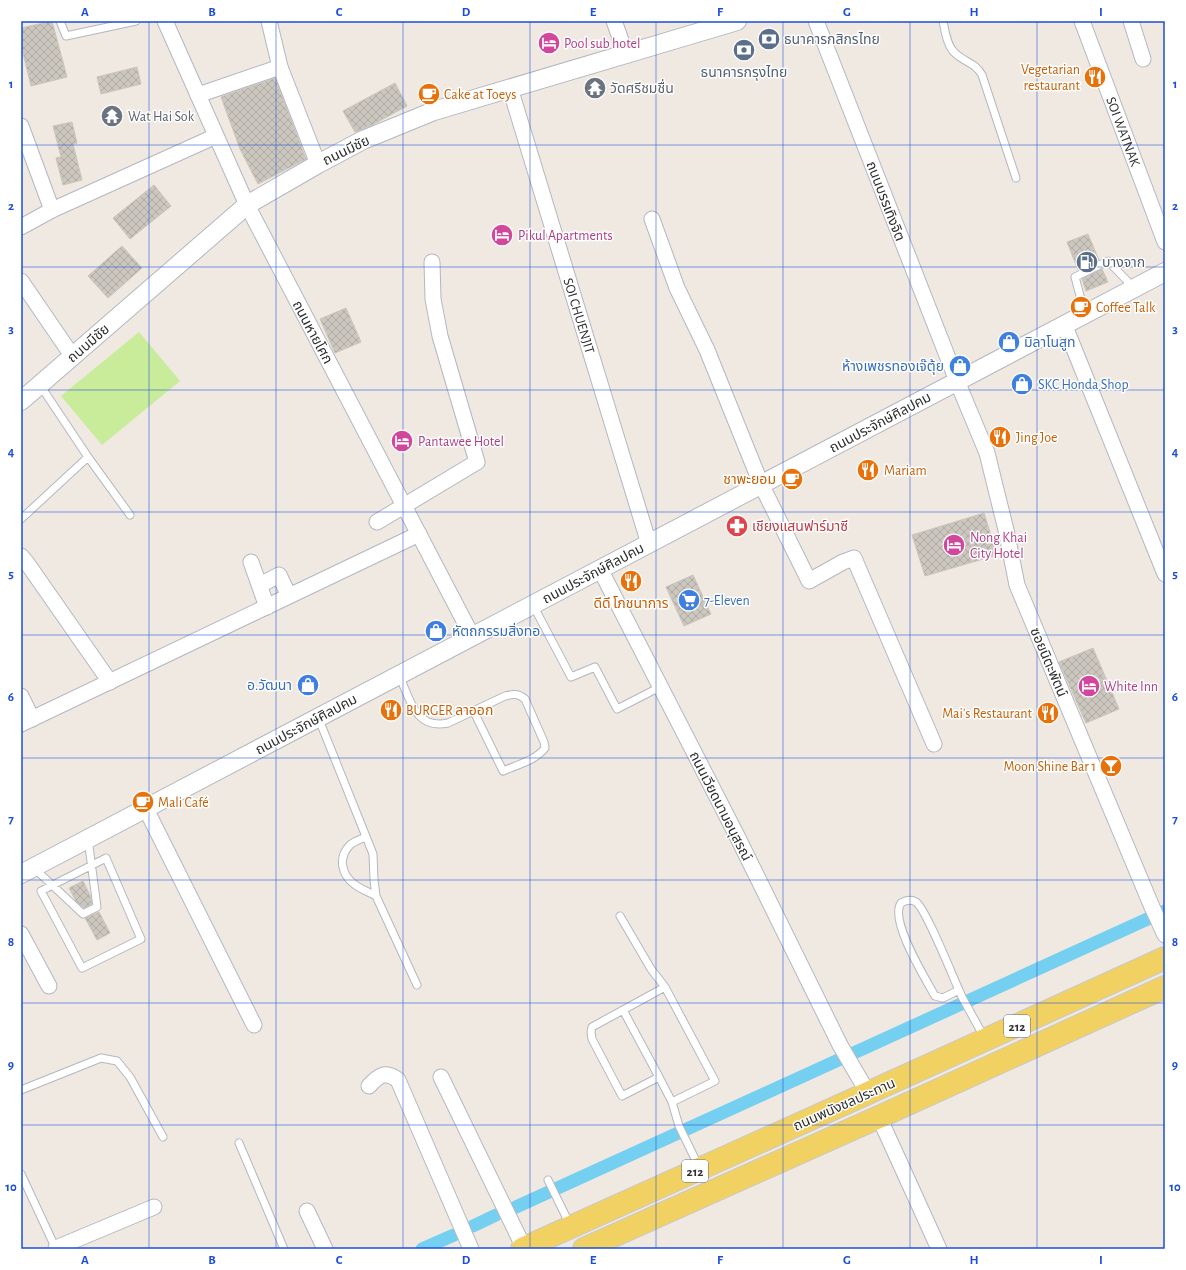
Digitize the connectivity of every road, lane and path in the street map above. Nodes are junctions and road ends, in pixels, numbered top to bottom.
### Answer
1 (60, 21) edge
2 (136, 21) edge
3 (165, 21) edge
4 (269, 21) edge
5 (614, 21) edge
6 (737, 21) edge
7 (816, 21) edge
8 (943, 21) edge
9 (1082, 21) edge
10 (1131, 21) edge
11 (626, 54) junction
12 (1143, 59) dead end
13 (280, 67) junction
14 (510, 88) junction
15 (198, 95) junction
16 (21, 126) edge
17 (216, 136) junction
18 (318, 164) junction
19 (1016, 178) dead end
20 (247, 205) junction
21 (52, 210) junction
22 (652, 219) dead end
23 (21, 227) edge
24 (1165, 242) edge
25 (432, 262) dead end
26 (1165, 272) edge
27 (21, 281) edge
28 (1134, 288) junction
29 (1085, 314) junction
30 (1064, 324) junction
31 (73, 357) junction
32 (956, 381) junction
33 (40, 385) junction
34 (21, 401) edge
35 (88, 457) junction
36 (762, 484) junction
37 (404, 507) junction
38 (130, 515) dead end
39 (21, 519) edge
40 (377, 522) dead end
41 (419, 534) junction
42 (649, 544) junction
43 (21, 556) edge
44 (251, 562) dead end
45 (600, 569) junction
46 (1165, 574) edge
47 (260, 585) junction
48 (289, 596) junction
49 (533, 604) junction
50 (267, 607) junction
51 (472, 636) junction
52 (399, 675) junction
53 (110, 682) junction
54 (660, 687) junction
55 (21, 696) edge
56 (474, 712) junction
57 (318, 717) junction
58 (26, 721) edge
59 (934, 744) dead end
60 (146, 809) junction
61 (366, 837) junction
62 (88, 839) junction
63 (92, 864) junction
64 (28, 871) edge
65 (52, 885) junction
66 (376, 896) junction
67 (620, 916) dead end
68 (21, 934) edge
69 (1165, 935) edge
70 (1165, 958) edge
71 (417, 985) dead end
72 (49, 986) dead end
73 (665, 987) junction
74 (1165, 987) edge
75 (960, 993) junction
76 (623, 1010) junction
77 (254, 1025) dead end
78 (985, 1040) junction
79 (441, 1077) dead end
80 (659, 1077) junction
81 (368, 1086) dead end
82 (21, 1090) edge
83 (868, 1093) junction
84 (672, 1102) junction
85 (879, 1117) junction
86 (163, 1137) dead end
87 (239, 1143) dead end
88 (700, 1169) junction
89 (21, 1174) edge
90 (550, 1183) dead end
91 (24, 1189) edge
92 (154, 1207) dead end
93 (307, 1211) dead end
94 (570, 1227) junction
95 (596, 1246) edge
96 (56, 1248) edge
97 (523, 1248) edge
98 (284, 1249) edge
99 (325, 1249) edge
100 (472, 1249) edge
101 (939, 1249) edge

1 - 2 lane
3 - 15 street, ถนนหายโศก
4 - 13 street
5 - 11 street
6 - 11 street, ถนนมีชัย
7 - 32 street, ถนนบรรเทิงจิต
8 - 19 lane
9 - 24 street, SOI WATNAK
10 - 12 street
11 - 14 street, ถนนมีชัย
13 - 15 street
13 - 18 street
14 - 18 street, ถนนมีชัย
14 - 42 street, SOI CHUENJIT
15 - 17 street, ถนนหายโศก
16 - 21 street
17 - 20 street, ถนนหายโศก
17 - 21 street
18 - 20 street, ถนนมีชัย
20 - 31 street, ถนนมีชัย
20 - 37 street, ถนนหายโศก
21 - 23 street
22 - 36 street
25 - 37 street
26 - 28 street, ถนนประจักษ์ศิลปคม
27 - 31 street
28 - 29 street, ถนนประจักษ์ศิลปคม
28 - 29 lane
29 - 30 street, ถนนประจักษ์ศิลปคม
30 - 32 street, ถนนประจักษ์ศิลปคม
30 - 46 street
31 - 33 street, ถนนมีชัย
32 - 36 street, ถนนประจักษ์ศิลปคม
32 - 69 street, ซอยนิตะพัตน์
33 - 34 street, ถนนมีชัย
33 - 35 lane
35 - 38 lane
35 - 39 lane
36 - 42 street, ถนนประจักษ์ศิลปคม
36 - 59 street
37 - 40 street
37 - 41 street, ถนนหายโศก
41 - 48 street
41 - 51 street, ถนนหายโศก
42 - 45 street, ถนนประจักษ์ศิลปคม
43 - 53 street
44 - 47 street
45 - 49 street, ถนนประจักษ์ศิลปคม
45 - 54 street, ถนนเวียดนามอนุสรณ์
47 - 48 street
47 - 50 street
48 - 50 street
49 - 51 street, ถนนประจักษ์ศิลปคม
49 - 54 lane
50 - 53 street
51 - 52 street, ถนนประจักษ์ศิลปคม
52 - 56 lane
52 - 57 street, ถนนประจักษ์ศิลปคม
53 - 58 street
54 - 83 street, ถนนเวียดนามอนุสรณ์
55 - 58 street
56 - 56 lane
57 - 60 street, ถนนประจักษ์ศิลปคม
57 - 61 lane
60 - 62 street, ถนนประจักษ์ศิลปคม
60 - 77 street
61 - 66 lane
61 - 66 lane
62 - 63 lane
62 - 64 street, ถนนประจักษ์ศิลปคม
63 - 65 lane
63 - 65 lane
63 - 65 lane
64 - 65 lane
66 - 71 lane
67 - 73 lane
68 - 72 street
70 - 78 main road, ถนนพนังชลประทาน / 212
73 - 76 lane
73 - 84 lane
74 - 85 main road, ถนนพนังชลประทาน / 212
75 - 75 lane
75 - 78 lane
76 - 80 lane
76 - 80 lane
78 - 83 main road, ถนนพนังชลประทาน / 212
79 - 97 street
80 - 84 lane
81 - 100 street
82 - 86 lane
83 - 85 main road
83 - 88 main road, ถนนพนังชลประทาน / 212
84 - 88 lane
85 - 95 main road, ถนนพนังชลประทาน / 212
85 - 101 street
87 - 98 lane
88 - 94 main road, ถนนพนังชลประทาน / 212
89 - 91 lane
90 - 94 lane
91 - 96 lane
92 - 96 street
93 - 99 street
94 - 97 main road, ถนนพนังชลประทาน / 212

